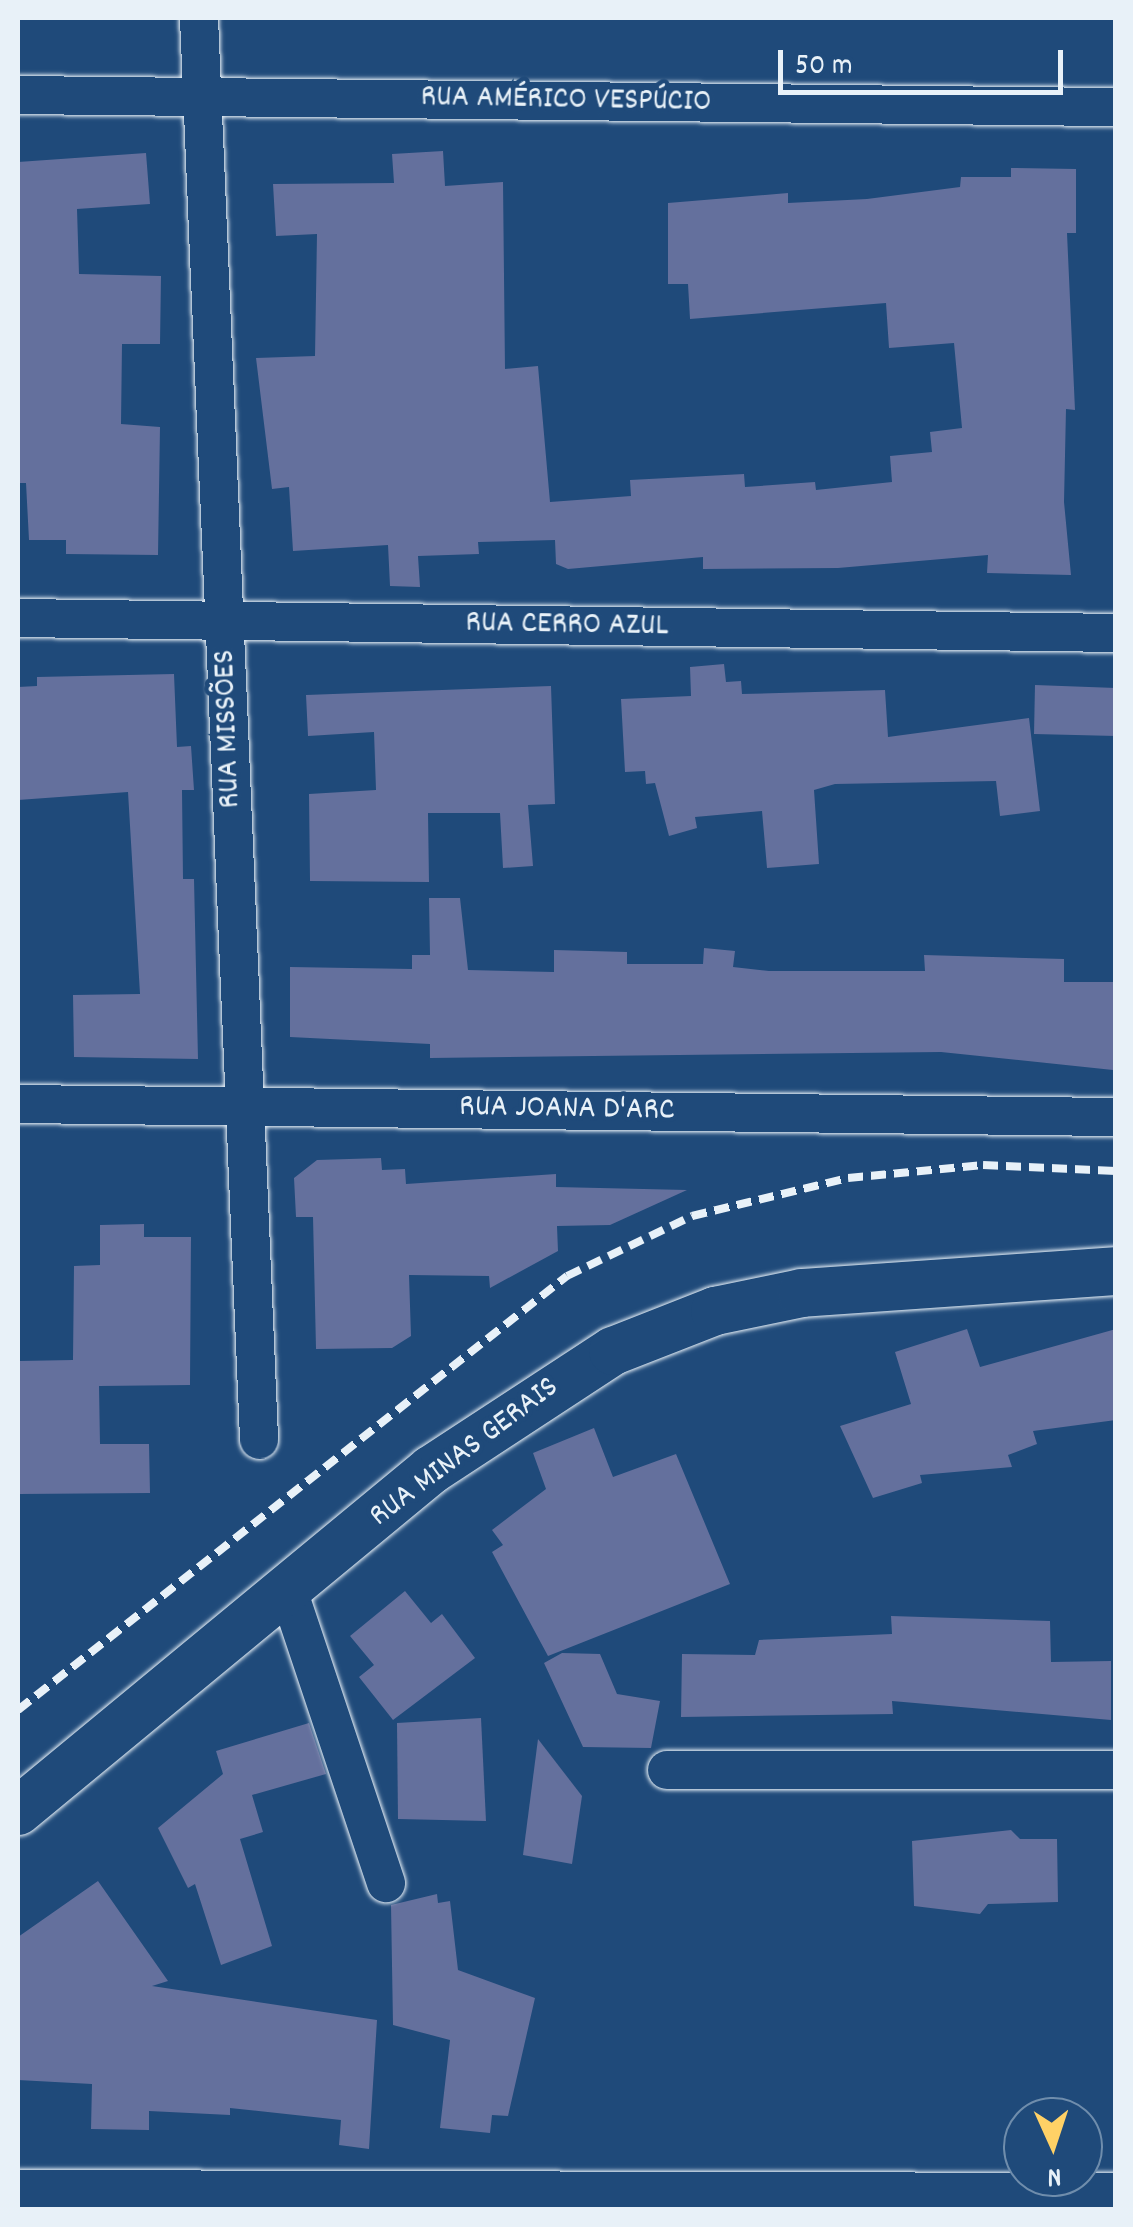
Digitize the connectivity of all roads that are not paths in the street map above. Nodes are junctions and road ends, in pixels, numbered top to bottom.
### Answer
1 (199, 18) edge
2 (18, 95) edge
3 (202, 97) junction
4 (1116, 108) edge
5 (18, 618) edge
6 (224, 621) junction
7 (1116, 633) edge
8 (18, 1104) edge
9 (245, 1106) junction
10 (1116, 1117) edge
11 (1113, 1281) edge
12 (259, 1440) dead end
13 (289, 1594) junction
14 (667, 1770) dead end
15 (1116, 1770) edge
16 (18, 1811) edge
17 (386, 1883) dead end
18 (18, 2189) edge
19 (1116, 2192) edge

1 - 3 street, RUA MISSÕES
2 - 3 street, RUA AMÉRICO VESPÚCIO
3 - 4 street, RUA AMÉRICO VESPÚCIO
3 - 6 street, RUA MISSÕES
5 - 6 street, RUA CERRO AZUL
6 - 7 street, RUA CERRO AZUL
6 - 9 street, RUA MISSÕES
8 - 9 street, RUA JOANA D'ARC
9 - 10 street, RUA JOANA D'ARC
9 - 12 street, RUA MISSÕES
11 - 13 main road, RUA MINAS GERAIS
13 - 16 main road, RUA MINAS GERAIS
13 - 17 street
14 - 15 street
18 - 19 street

